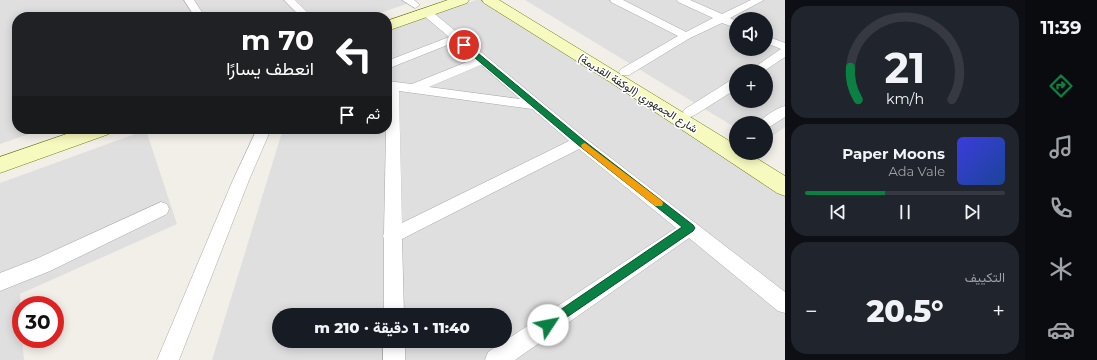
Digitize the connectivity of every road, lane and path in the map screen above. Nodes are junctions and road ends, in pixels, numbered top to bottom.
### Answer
1 (189, 0) edge
2 (289, 0) edge
3 (462, 0) edge
4 (489, 0) edge
5 (508, 0) edge
6 (615, 0) edge
7 (682, 0) edge
8 (759, 0) edge
9 (420, 4) edge
10 (197, 12) edge
11 (302, 12) edge
12 (392, 14) edge
13 (722, 18) junction
14 (729, 22) edge
15 (392, 23) edge
16 (686, 36) junction
17 (456, 38) junction
18 (773, 42) edge
19 (785, 47) edge
20 (785, 52) edge
21 (482, 60) junction
22 (392, 63) edge
23 (766, 64) edge
24 (625, 72) junction
25 (392, 86) edge
26 (729, 87) edge
27 (412, 89) junction
28 (535, 105) junction
29 (785, 110) edge
30 (690, 112) junction
31 (773, 118) edge
32 (51, 134) edge
33 (88, 134) edge
34 (262, 134) edge
35 (390, 134) edge
36 (729, 136) edge
37 (580, 142) junction
38 (0, 152) edge
39 (769, 160) edge
40 (0, 166) edge
41 (785, 170) edge
42 (785, 187) edge
43 (161, 209) dead end
44 (690, 228) junction
45 (392, 236) junction
46 (0, 282) edge
47 (785, 304) edge
48 (394, 308) edge
49 (394, 348) edge
50 (168, 360) edge
51 (394, 360) edge
52 (496, 360) edge

1 - 10 street
2 - 11 street
3 - 9 main road
4 - 42 main road, شارع الجمهوري (الوكفة القديمة)
5 - 24 main road, شارع الجمهوري (الوكفة القديمة)
6 - 16 street
7 - 13 street
8 - 13 street
9 - 12 main road
9 - 15 main road
9 - 17 street
13 - 14 street
13 - 16 street
16 - 24 street
17 - 21 street
17 - 22 street
18 - 19 street
20 - 23 street
21 - 27 street
21 - 28 street
24 - 30 main road, شارع الجمهوري (الوكفة القديمة)
25 - 27 street
26 - 30 street
27 - 28 street
28 - 37 street
29 - 31 street
30 - 36 main road, شارع الجمهوري (الوكفة القديمة)
32 - 38 main road
33 - 40 main road
34 - 50 street
35 - 45 street
37 - 44 street
37 - 45 street
39 - 41 main road
43 - 46 street
44 - 47 street
44 - 52 street
45 - 48 street
49 - 51 street

